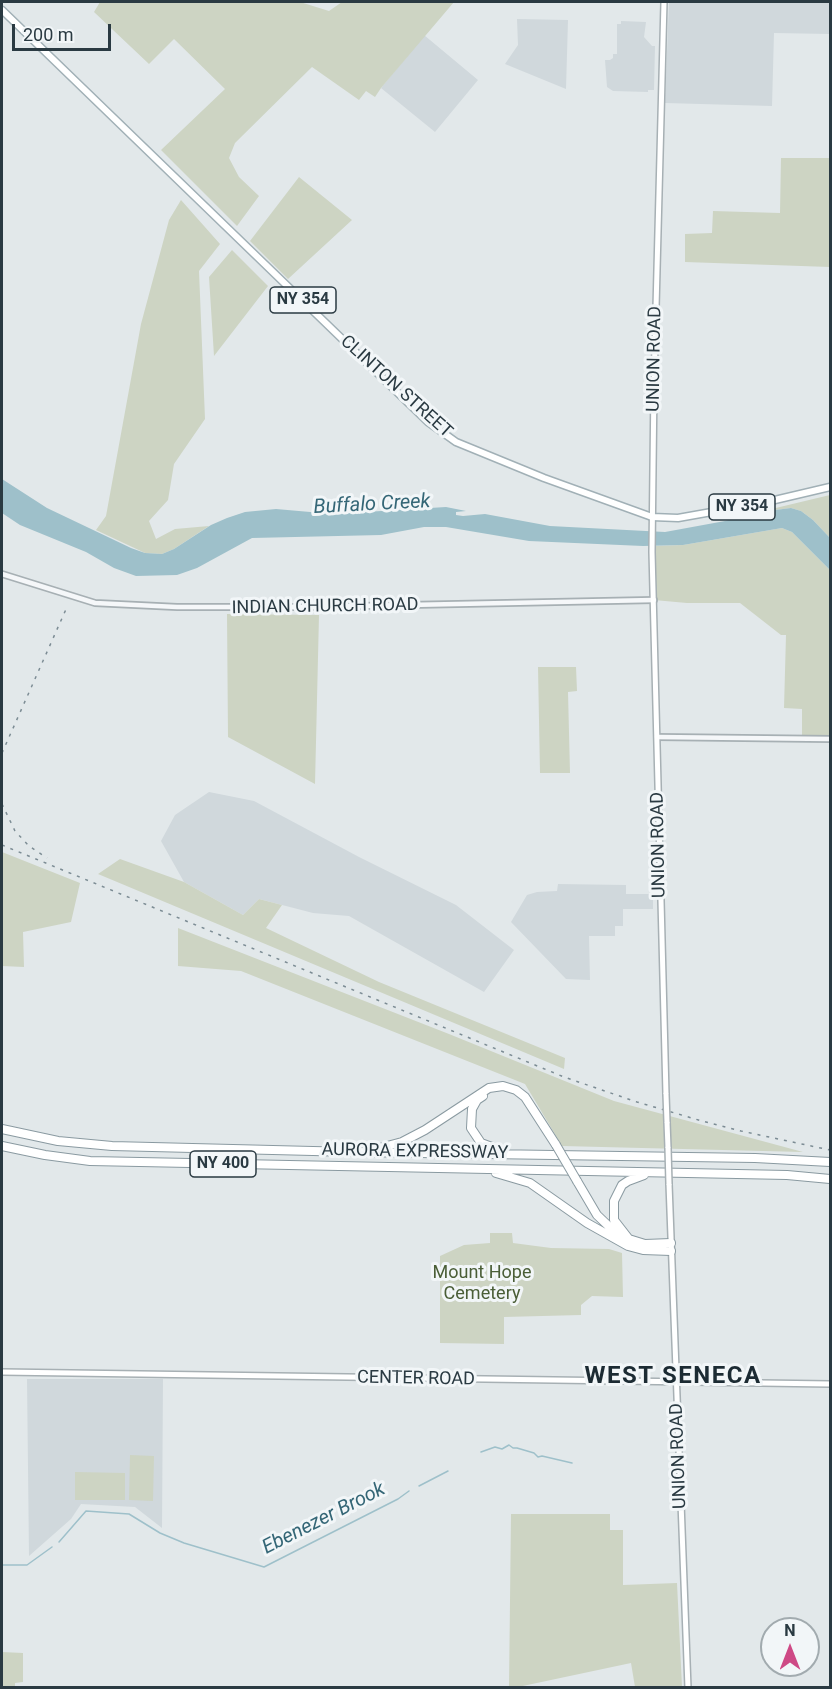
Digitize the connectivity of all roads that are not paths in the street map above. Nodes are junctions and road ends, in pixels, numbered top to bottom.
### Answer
1 (664, 2) edge
2 (2, 10) edge
3 (831, 488) edge
4 (652, 520) junction
5 (2, 574) edge
6 (654, 600) junction
7 (657, 737) junction
8 (831, 739) edge
9 (2, 1129) edge
10 (554, 1145) junction
11 (2, 1146) edge
12 (353, 1152) junction
13 (513, 1153) junction
14 (831, 1162) edge
15 (480, 1169) junction
16 (654, 1173) junction
17 (831, 1179) edge
18 (574, 1181) junction
19 (613, 1239) junction
20 (631, 1241) junction
21 (671, 1247) junction
22 (2, 1372) edge
23 (676, 1382) junction
24 (831, 1384) edge
25 (688, 1688) edge

1 - 4 main road, UNION ROAD
2 - 4 main road, CLINTON STREET / NY 354
3 - 4 main road, CLINTON STREET / NY 354
4 - 6 main road, UNION ROAD
5 - 6 street, INDIAN CHURCH ROAD
6 - 7 main road, UNION ROAD
7 - 8 street
7 - 21 main road, UNION ROAD, bridge
9 - 12 highway, AURORA EXPRESSWAY / NY 400
10 - 12 highway
10 - 13 highway
10 - 18 highway, bridge
11 - 15 highway, AURORA EXPRESSWAY / NY 400
12 - 13 highway, AURORA EXPRESSWAY / NY 400
13 - 14 highway, AURORA EXPRESSWAY / NY 400
15 - 16 highway, AURORA EXPRESSWAY / NY 400
15 - 19 highway
16 - 17 highway, AURORA EXPRESSWAY / NY 400
16 - 20 highway
18 - 19 highway
18 - 20 highway
19 - 21 highway
20 - 21 highway
21 - 23 main road, UNION ROAD
22 - 23 main road, CENTER ROAD
23 - 24 main road, CENTER ROAD
23 - 25 main road, UNION ROAD

